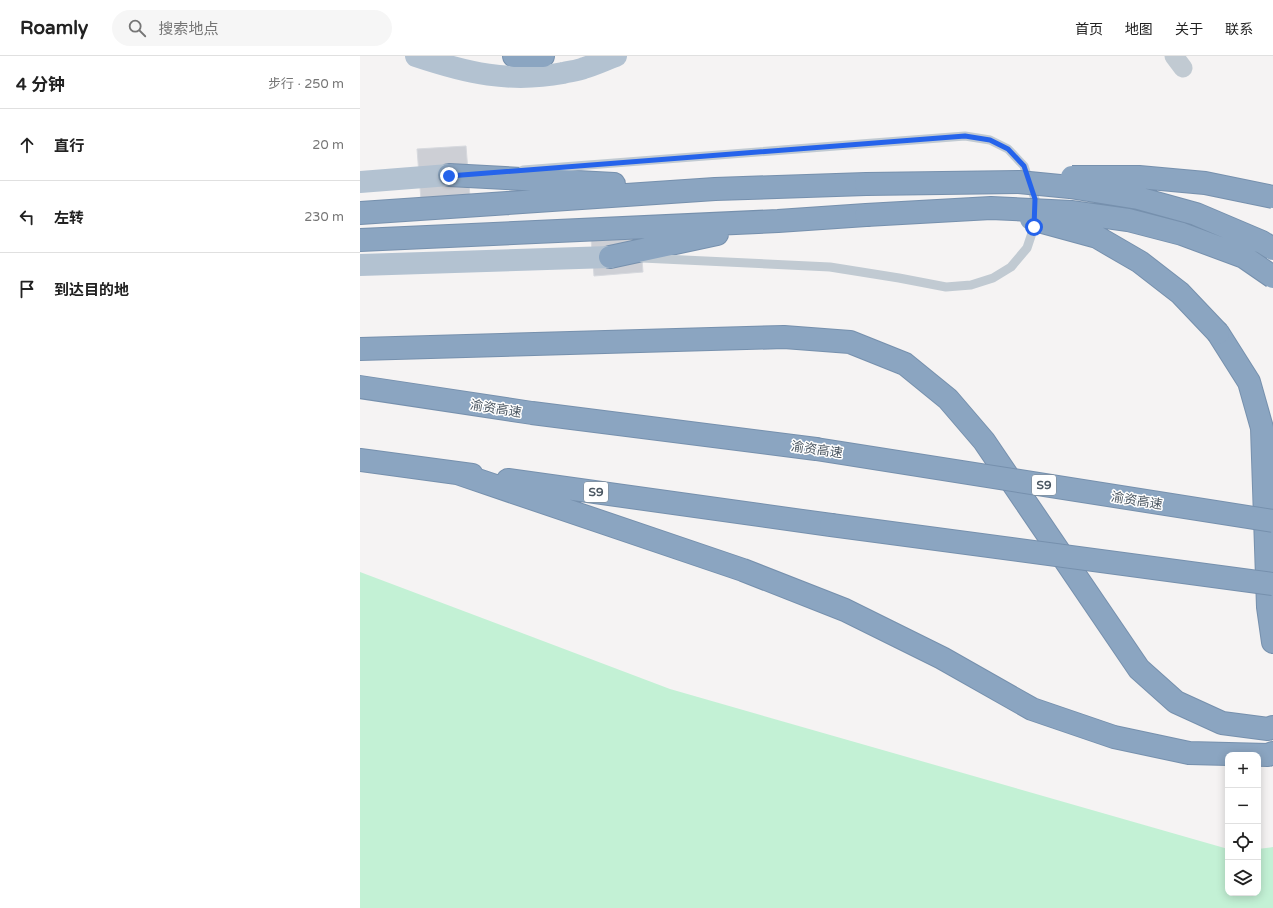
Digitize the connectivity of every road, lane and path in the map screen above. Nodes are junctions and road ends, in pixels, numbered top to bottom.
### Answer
1 (416, 56) edge
2 (514, 56) edge
3 (543, 56) edge
4 (616, 56) edge
5 (449, 176) junction
6 (360, 182) edge
7 (1019, 182) junction
8 (715, 189) junction
9 (1273, 197) edge
10 (991, 208) junction
11 (360, 213) edge
12 (778, 220) junction
13 (360, 240) edge
14 (1273, 249) edge
15 (610, 257) junction
16 (360, 265) edge
17 (1273, 277) edge
18 (360, 349) edge
19 (360, 387) edge
20 (360, 460) edge
21 (457, 473) junction
22 (1273, 521) edge
23 (1273, 584) edge
24 (1273, 642) edge
25 (1271, 728) edge
26 (1271, 754) edge

1 - 4 main road
2 - 3 highway
5 - 6 main road
5 - 8 highway
5 - 15 lane
7 - 8 highway, bridge
7 - 9 highway, bridge
7 - 14 highway, bridge
8 - 11 highway
10 - 12 highway, bridge
10 - 17 highway, bridge
10 - 24 highway, bridge
12 - 13 highway
12 - 15 highway
15 - 16 main road
18 - 25 highway
19 - 22 highway, 渝资高速 / S9, bridge
20 - 21 highway, S9
21 - 23 highway, S9, bridge
21 - 26 highway

